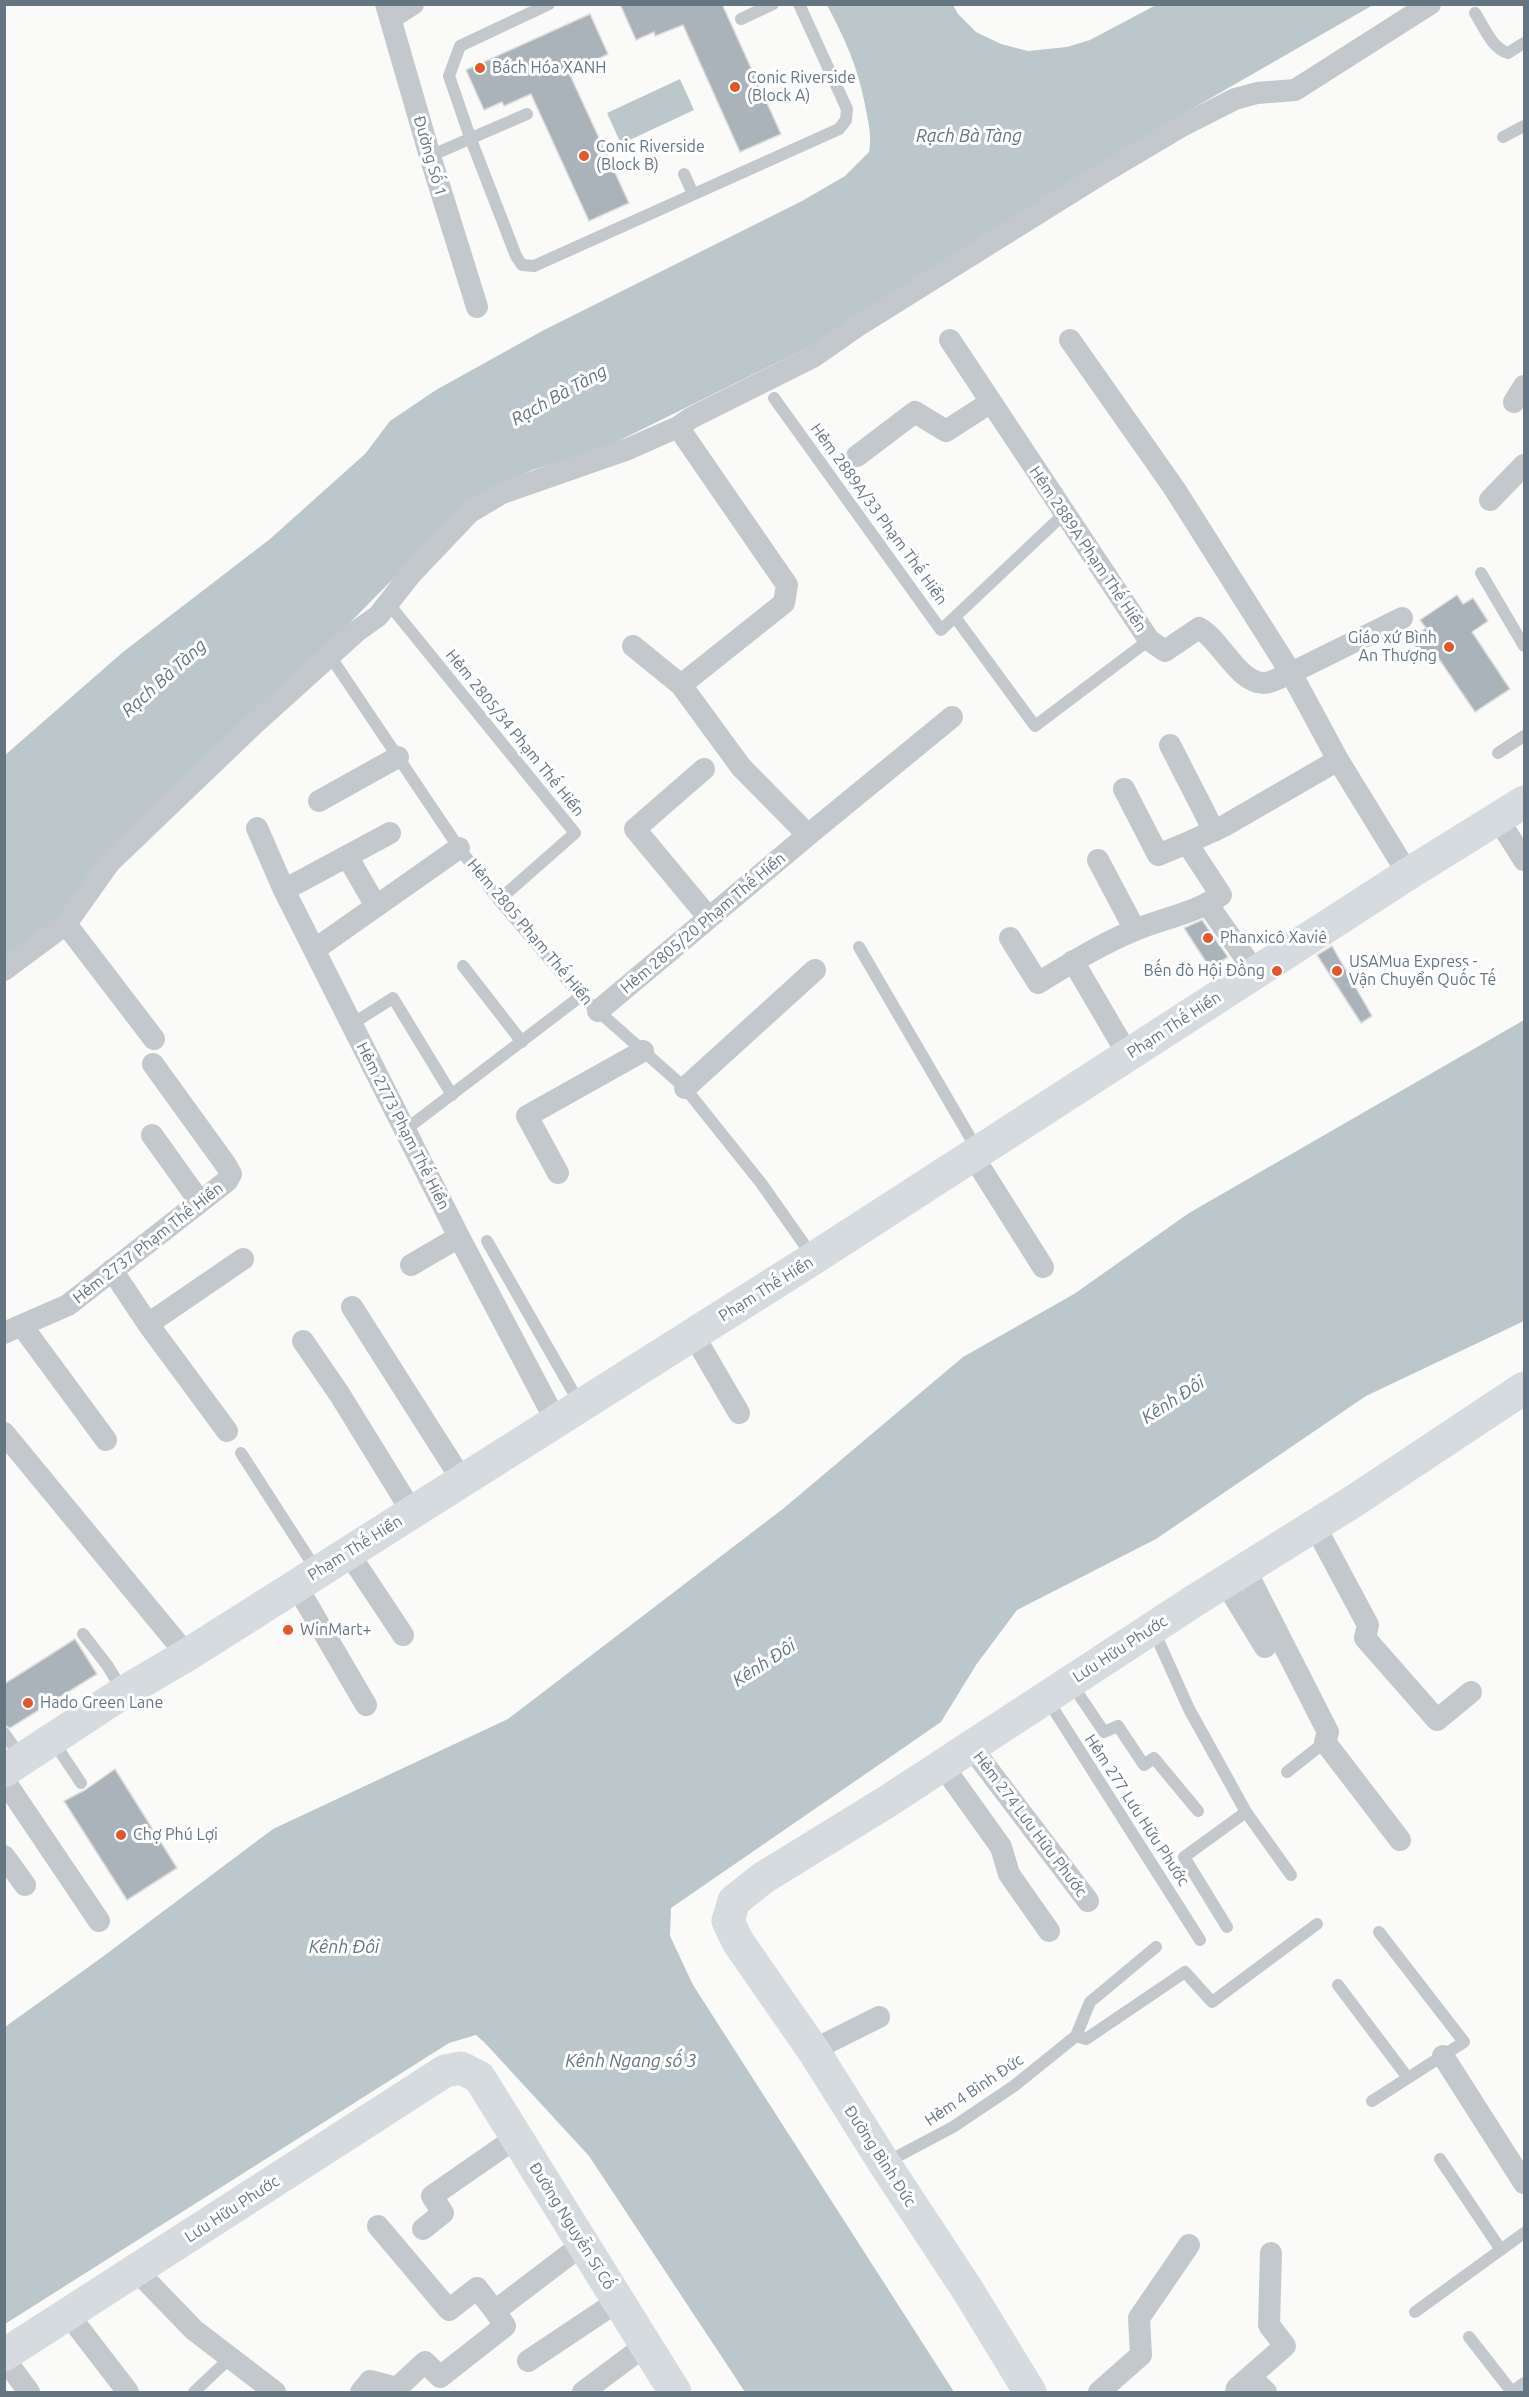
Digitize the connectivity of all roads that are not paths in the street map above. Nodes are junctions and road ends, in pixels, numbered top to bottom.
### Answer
1 (413, 4) edge
2 (549, 4) edge
3 (773, 4) edge
4 (799, 4) edge
5 (1430, 4) edge
6 (389, 11) edge
7 (1475, 13) dead end
8 (741, 19) dead end
9 (1524, 43) edge
10 (527, 114) dead end
11 (1524, 126) edge
12 (470, 137) junction
13 (1503, 137) dead end
14 (430, 156) junction
15 (684, 174) dead end
16 (693, 194) junction
17 (477, 307) dead end
18 (950, 340) dead end
19 (1070, 340) dead end
20 (774, 398) dead end
21 (991, 402) junction
22 (678, 427) junction
23 (858, 456) dead end
24 (1524, 465) edge
25 (1490, 500) dead end
26 (1065, 513) junction
27 (1481, 573) dead end
28 (388, 603) junction
29 (955, 617) junction
30 (1402, 618) dead end
31 (1149, 640) junction
32 (633, 646) dead end
33 (1524, 646) edge
34 (330, 656) junction
35 (1291, 673) junction
36 (681, 685) junction
37 (952, 717) dead end
38 (1524, 736) edge
39 (1170, 745) dead end
40 (1498, 753) dead end
41 (398, 758) junction
42 (1338, 760) junction
43 (704, 769) dead end
44 (1124, 789) dead end
45 (319, 801) dead end
46 (1511, 811) edge
47 (257, 828) dead end
48 (1214, 831) junction
49 (390, 833) dead end
50 (808, 835) junction
51 (1187, 843) junction
52 (459, 848) junction
53 (347, 856) junction
54 (1098, 860) dead end
55 (1524, 860) edge
56 (1408, 874) junction
57 (284, 890) junction
58 (499, 900) junction
59 (1208, 905) junction
60 (376, 906) junction
61 (710, 918) junction
62 (66, 924) junction
63 (1135, 930) junction
64 (1010, 938) dead end
65 (860, 946) dead end
66 (314, 950) junction
67 (1073, 961) junction
68 (463, 966) dead end
69 (4, 970) edge
70 (815, 970) dead end
71 (1256, 973) junction
72 (590, 1004) junction
73 (352, 1024) junction
74 (154, 1039) dead end
75 (522, 1042) junction
76 (643, 1052) junction
77 (1128, 1055) junction
78 (153, 1064) dead end
79 (685, 1088) junction
80 (452, 1095) junction
81 (405, 1130) junction
82 (152, 1135) dead end
83 (976, 1154) junction
84 (558, 1173) dead end
85 (200, 1202) junction
86 (459, 1237) junction
87 (487, 1241) dead end
88 (814, 1258) junction
89 (243, 1259) dead end
90 (411, 1265) dead end
91 (1043, 1267) dead end
92 (112, 1270) junction
93 (352, 1307) dead end
94 (148, 1324) junction
95 (13, 1329) edge
96 (693, 1334) junction
97 (303, 1341) dead end
98 (1524, 1388) edge
99 (568, 1413) junction
100 (739, 1413) dead end
101 (227, 1431) dead end
102 (4, 1433) edge
103 (106, 1440) dead end
104 (241, 1453) dead end
105 (462, 1480) junction
106 (412, 1512) junction
107 (1315, 1526) junction
108 (348, 1552) junction
109 (1235, 1576) junction
110 (307, 1578) junction
111 (1153, 1628) junction
112 (83, 1634) dead end
113 (403, 1635) dead end
114 (1265, 1647) dead end
115 (187, 1654) junction
116 (1058, 1690) junction
117 (124, 1692) junction
118 (1471, 1692) dead end
119 (366, 1705) dead end
120 (52, 1740) junction
121 (1325, 1742) junction
122 (971, 1747) junction
123 (9, 1761) edge
124 (942, 1766) junction
125 (1287, 1772) dead end
126 (81, 1783) dead end
127 (1198, 1811) dead end
128 (1246, 1812) junction
129 (1400, 1840) dead end
130 (4, 1856) edge
131 (1291, 1875) dead end
132 (25, 1884) dead end
133 (1088, 1901) dead end
134 (99, 1921) dead end
135 (728, 1921) joint
136 (1317, 1924) dead end
137 (1227, 1927) dead end
138 (1049, 1931) dead end
139 (1379, 1932) dead end
140 (1200, 1940) dead end
141 (1156, 1947) dead end
142 (1338, 1985) dead end
143 (879, 2017) dead end
144 (1076, 2036) junction
145 (813, 2050) junction
146 (1443, 2056) junction
147 (461, 2068) joint
148 (1408, 2078) junction
149 (1372, 2101) dead end
150 (516, 2137) junction
151 (1440, 2159) dead end
152 (884, 2163) junction
153 (1524, 2183) edge
154 (378, 2226) dead end
155 (423, 2229) dead end
156 (1524, 2233) edge
157 (583, 2244) junction
158 (1189, 2245) dead end
159 (1501, 2250) junction
160 (1271, 2253) dead end
161 (136, 2270) junction
162 (618, 2301) junction
163 (495, 2311) junction
164 (1415, 2312) dead end
165 (68, 2314) junction
166 (1470, 2337) dead end
167 (646, 2345) junction
168 (4, 2356) edge
169 (230, 2358) junction
170 (528, 2361) dead end
171 (1524, 2383) edge
172 (1251, 2387) edge
173 (29, 2392) edge
174 (128, 2392) edge
175 (195, 2392) edge
176 (275, 2392) edge
177 (361, 2392) edge
178 (584, 2392) edge
179 (675, 2392) edge
180 (1030, 2392) edge
181 (1099, 2392) edge

1 - 6 street
2 - 12 lane
3 - 8 lane
4 - 16 lane
5 - 22 street
6 - 14 street, Đường Số 1
7 - 9 lane
10 - 12 lane
11 - 13 lane
12 - 14 lane
12 - 16 lane
14 - 17 street, Đường Số 1
15 - 16 lane
18 - 21 street, Hẻm 2889A Phạm Thế Hiển
19 - 35 street
20 - 29 lane, Hẻm 2889A/33 Phạm Thế Hiển
21 - 23 street
21 - 26 street, Hẻm 2889A Phạm Thế Hiển
22 - 28 street
22 - 36 street
24 - 25 street
26 - 29 lane, Hẻm 2889A/33 Phạm Thế Hiển
26 - 31 street, Hẻm 2889A Phạm Thế Hiển
27 - 33 lane
28 - 34 street
28 - 58 lane, Hẻm 2805/34 Phạm Thế Hiển
29 - 31 lane
30 - 35 street
31 - 35 street, Hẻm 2889A Phạm Thế Hiển
32 - 36 street
34 - 41 lane, Hẻm 2805 Phạm Thế Hiển
34 - 62 street
35 - 42 street
36 - 50 street
37 - 50 street, Hẻm 2805/20 Phạm Thế Hiển
38 - 40 lane
39 - 48 street
41 - 45 street
41 - 52 lane, Hẻm 2805 Phạm Thế Hiển
42 - 48 street
42 - 56 street
43 - 61 street
44 - 51 street
46 - 55 street
46 - 56 street, Phạm Thế Hiển
47 - 57 street, Hẻm 2773 Phạm Thế Hiển
48 - 51 street
49 - 53 street
50 - 61 street, Hẻm 2805/20 Phạm Thế Hiển
51 - 59 street
52 - 58 lane, Hẻm 2805 Phạm Thế Hiển
52 - 60 street
53 - 57 street
53 - 60 street
54 - 63 street
56 - 71 street, Phạm Thế Hiển
57 - 66 street, Hẻm 2773 Phạm Thế Hiển
58 - 72 lane, Hẻm 2805 Phạm Thế Hiển
59 - 63 street
59 - 71 street
60 - 66 street
61 - 72 street, Hẻm 2805/20 Phạm Thế Hiển
62 - 69 street
62 - 74 street
63 - 67 street
64 - 67 street
65 - 83 lane
66 - 73 street, Hẻm 2773 Phạm Thế Hiển
67 - 77 street
68 - 75 lane
70 - 79 street
71 - 77 street, Phạm Thế Hiển
72 - 75 lane
72 - 76 lane, Hẻm 2805 Phạm Thế Hiển
73 - 80 lane
73 - 81 street, Hẻm 2773 Phạm Thế Hiển
75 - 80 lane
76 - 79 lane, Hẻm 2805 Phạm Thế Hiển
76 - 84 street
77 - 83 street, Phạm Thế Hiển
78 - 85 street, Hẻm 2737 Phạm Thế Hiển
79 - 88 lane, Hẻm 2805 Phạm Thế Hiển
80 - 81 lane
81 - 86 street, Hẻm 2773 Phạm Thế Hiển
82 - 85 street
83 - 88 street, Phạm Thế Hiển
83 - 91 street
85 - 92 street, Hẻm 2737 Phạm Thế Hiển
86 - 90 street
86 - 99 street, Hẻm 2773 Phạm Thế Hiển
87 - 99 lane
88 - 96 street, Phạm Thế Hiển
89 - 94 street
92 - 94 street
92 - 95 street, Hẻm 2737 Phạm Thế Hiển
93 - 105 street
94 - 101 street
95 - 103 street
96 - 99 street, Phạm Thế Hiển
96 - 100 street
97 - 106 street
98 - 107 street, Lưu Hữu Phước
99 - 105 street, Phạm Thế Hiển
102 - 115 street
104 - 110 lane
105 - 106 street, Phạm Thế Hiển
106 - 108 street, Phạm Thế Hiển
107 - 109 street, Lưu Hữu Phước
107 - 118 street
108 - 110 street, Phạm Thế Hiển
108 - 113 street
109 - 111 street, Lưu Hữu Phước
109 - 114 street
109 - 121 street
110 - 115 street, Phạm Thế Hiển
110 - 119 street
111 - 116 street, Lưu Hữu Phước
111 - 128 lane
112 - 117 lane
115 - 117 street, Phạm Thế Hiển
116 - 122 street, Lưu Hữu Phước
116 - 127 lane
116 - 140 lane, Hẻm 277 Lưu Hữu Phước
117 - 120 street, Phạm Thế Hiển
120 - 123 street, Phạm Thế Hiển
120 - 126 lane
121 - 125 lane
121 - 129 street
122 - 124 street, Lưu Hữu Phước
122 - 133 street, Hẻm 274 Lưu Hữu Phước
123 - 134 street
124 - 135 street, Lưu Hữu Phước
124 - 138 street
128 - 131 lane
128 - 137 lane
130 - 132 street
135 - 145 street, Đường Bình Đức
136 - 144 lane, Hẻm 4 Bình Đức
139 - 146 lane
141 - 144 lane, Hẻm 4 Bình Đức
142 - 148 lane
143 - 145 street
144 - 152 lane, Hẻm 4 Bình Đức
145 - 152 street, Đường Bình Đức
146 - 148 lane
146 - 153 street
147 - 150 street, Đường Nguyễn Sĩ Cố
147 - 161 street, Lưu Hữu Phước
148 - 149 lane
150 - 155 street
150 - 157 street, Đường Nguyễn Sĩ Cố
151 - 159 lane
152 - 180 street, Đường Bình Đức
154 - 163 street
156 - 159 lane
157 - 162 street, Đường Nguyễn Sĩ Cố
157 - 163 street
158 - 181 street
159 - 164 lane
160 - 172 street
161 - 165 street, Lưu Hữu Phước
161 - 169 street
162 - 167 street, Đường Nguyễn Sĩ Cố
162 - 170 street
163 - 177 street
165 - 168 street, Lưu Hữu Phước
165 - 174 street
166 - 171 lane
167 - 178 street
167 - 179 street, Đường Nguyễn Sĩ Cố
168 - 173 street
169 - 175 lane
169 - 176 street

